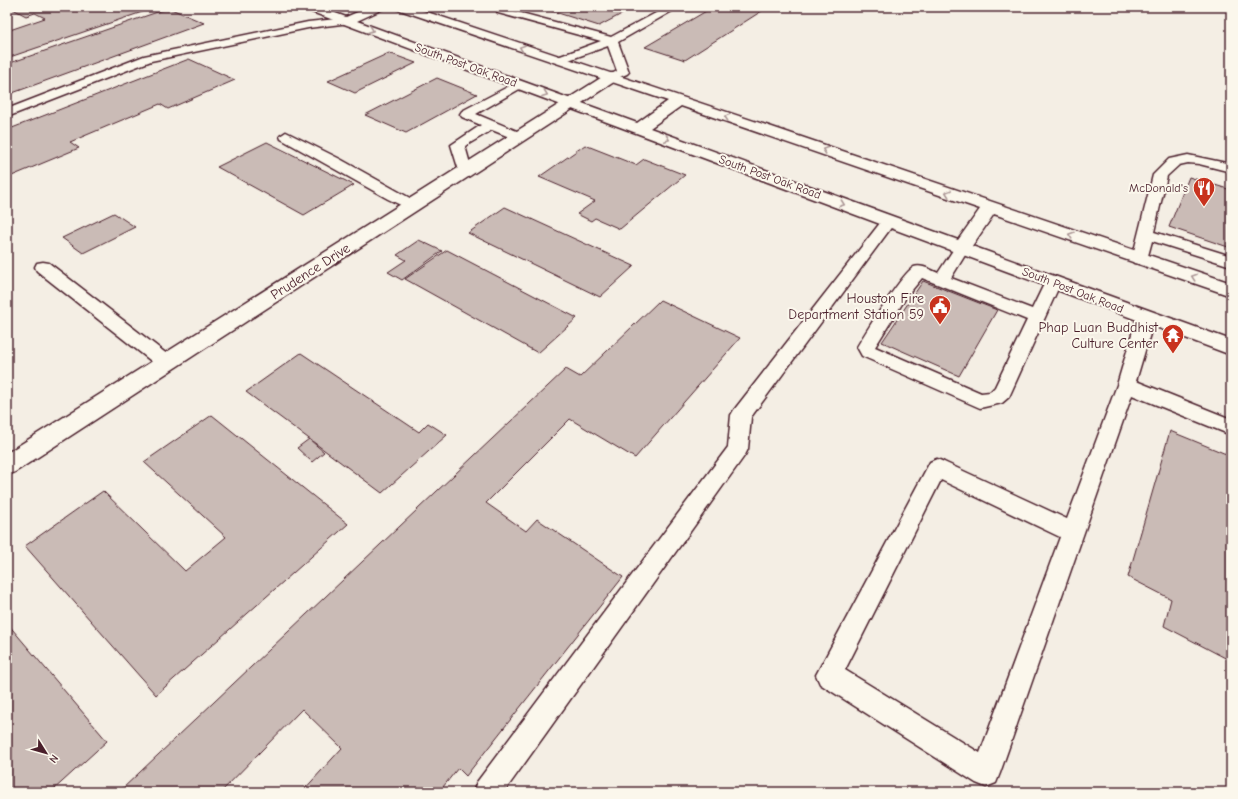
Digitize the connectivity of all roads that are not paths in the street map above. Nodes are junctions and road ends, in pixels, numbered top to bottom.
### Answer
1 (308, 7) edge
2 (379, 7) edge
3 (401, 7) edge
4 (508, 7) edge
5 (674, 7) edge
6 (346, 21) junction
7 (612, 41) junction
8 (559, 60) junction
9 (612, 78) junction
10 (519, 85) junction
11 (678, 101) junction
12 (571, 104) junction
13 (7, 113) edge
14 (491, 125) junction
15 (639, 129) junction
16 (286, 136) dead end
17 (519, 137) junction
18 (1231, 168) edge
19 (465, 171) junction
20 (412, 205) junction
21 (990, 208) junction
22 (889, 222) junction
23 (1146, 234) junction
24 (962, 248) junction
25 (1140, 259) junction
26 (1231, 260) edge
27 (44, 267) dead end
28 (940, 280) junction
29 (1053, 282) junction
30 (1231, 290) edge
31 (1037, 317) junction
32 (1146, 317) junction
33 (1231, 348) edge
34 (166, 363) junction
35 (1126, 385) junction
36 (1231, 427) edge
37 (7, 465) edge
38 (1073, 533) junction
39 (487, 792) edge

1 - 6 main road, South Post Oak Road
2 - 6 main road
8 -> 3 main road
4 - 7 lane
5 - 7 lane
6 -> 10 main road, South Post Oak Road
6 - 13 lane
7 - 8 lane
7 - 9 lane
8 - 9 main road
9 - 11 main road
9 - 12 main road, Prudence Drive
10 -> 12 main road, South Post Oak Road
10 - 14 lane
11 - 15 main road
21 -> 11 main road
12 - 15 main road, South Post Oak Road
12 - 17 main road, Prudence Drive
14 - 17 lane
14 - 19 lane
15 -> 22 main road, South Post Oak Road
16 - 20 lane
17 - 19 main road, Prudence Drive
18 - 23 lane
19 - 20 main road, Prudence Drive
20 - 34 main road, Prudence Drive
21 - 24 main road
25 -> 21 main road
22 - 24 main road, South Post Oak Road
22 - 39 lane
23 - 25 lane
23 - 26 lane
24 - 28 lane
24 - 29 main road, South Post Oak Road
30 -> 25 main road
27 - 34 lane
28 - 31 lane
28 - 31 lane
29 - 31 lane
29 - 32 main road, South Post Oak Road
32 - 33 main road, South Post Oak Road
32 - 35 lane
34 - 37 main road, Prudence Drive
35 - 36 lane
35 - 38 lane
38 - 38 lane

